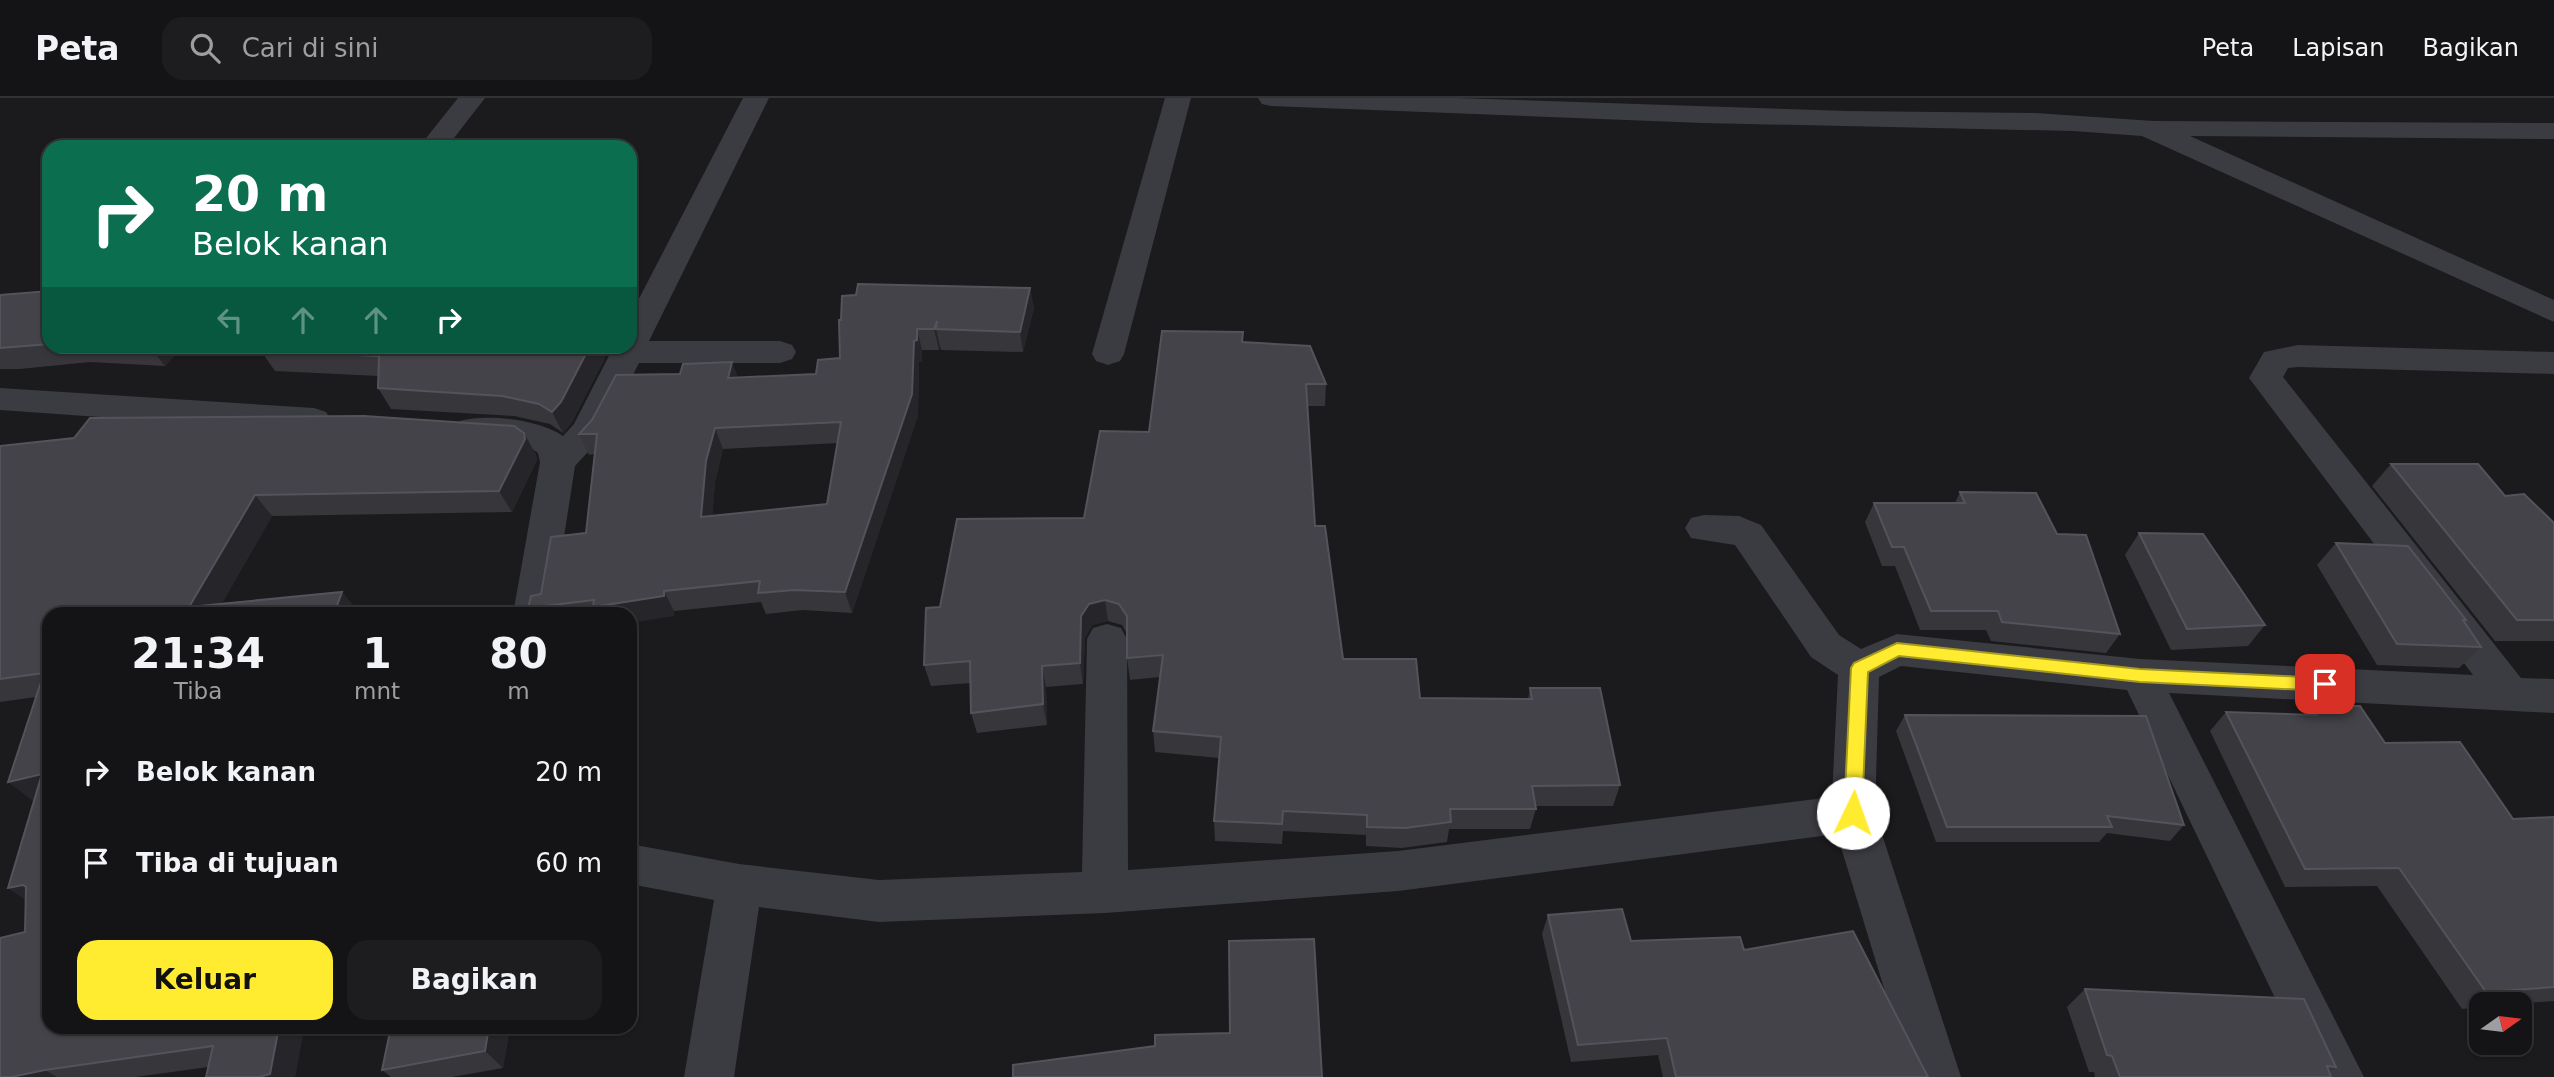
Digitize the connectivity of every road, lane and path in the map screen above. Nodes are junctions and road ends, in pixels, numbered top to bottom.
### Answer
1 (472, 98) edge
2 (756, 98) edge
3 (1178, 98) edge
4 (1271, 98) edge
5 (2148, 128) junction
6 (2554, 131) edge
7 (439, 140) edge
8 (2554, 312) edge
9 (637, 334) edge
10 (637, 352) edge
11 (780, 352) dead end
12 (627, 354) edge
13 (1108, 354) dead end
14 (2554, 363) edge
15 (0, 398) edge
16 (351, 422) edge
17 (446, 428) edge
18 (558, 462) junction
19 (1704, 528) dead end
20 (533, 607) edge
21 (1107, 639) dead end
22 (1860, 668) junction
23 (2140, 675) junction
24 (2510, 694) junction
25 (2554, 696) edge
26 (1853, 813) junction
27 (637, 865) edge
28 (739, 884) junction
29 (1105, 892) junction
30 (709, 1077) edge
31 (1936, 1077) edge
32 (2339, 1077) edge

1 - 7 street
2 - 9 street
3 - 13 street
4 - 5 street
5 - 6 street
5 - 8 street
10 - 11 street
12 - 18 street
14 - 24 street
15 - 16 street
17 - 18 street
18 - 20 street
19 - 22 street
21 - 29 street
22 - 23 street
22 - 26 street
23 - 24 street
23 - 32 street
24 - 25 street
26 - 29 street
26 - 31 street
27 - 28 street
28 - 29 street
28 - 30 street

